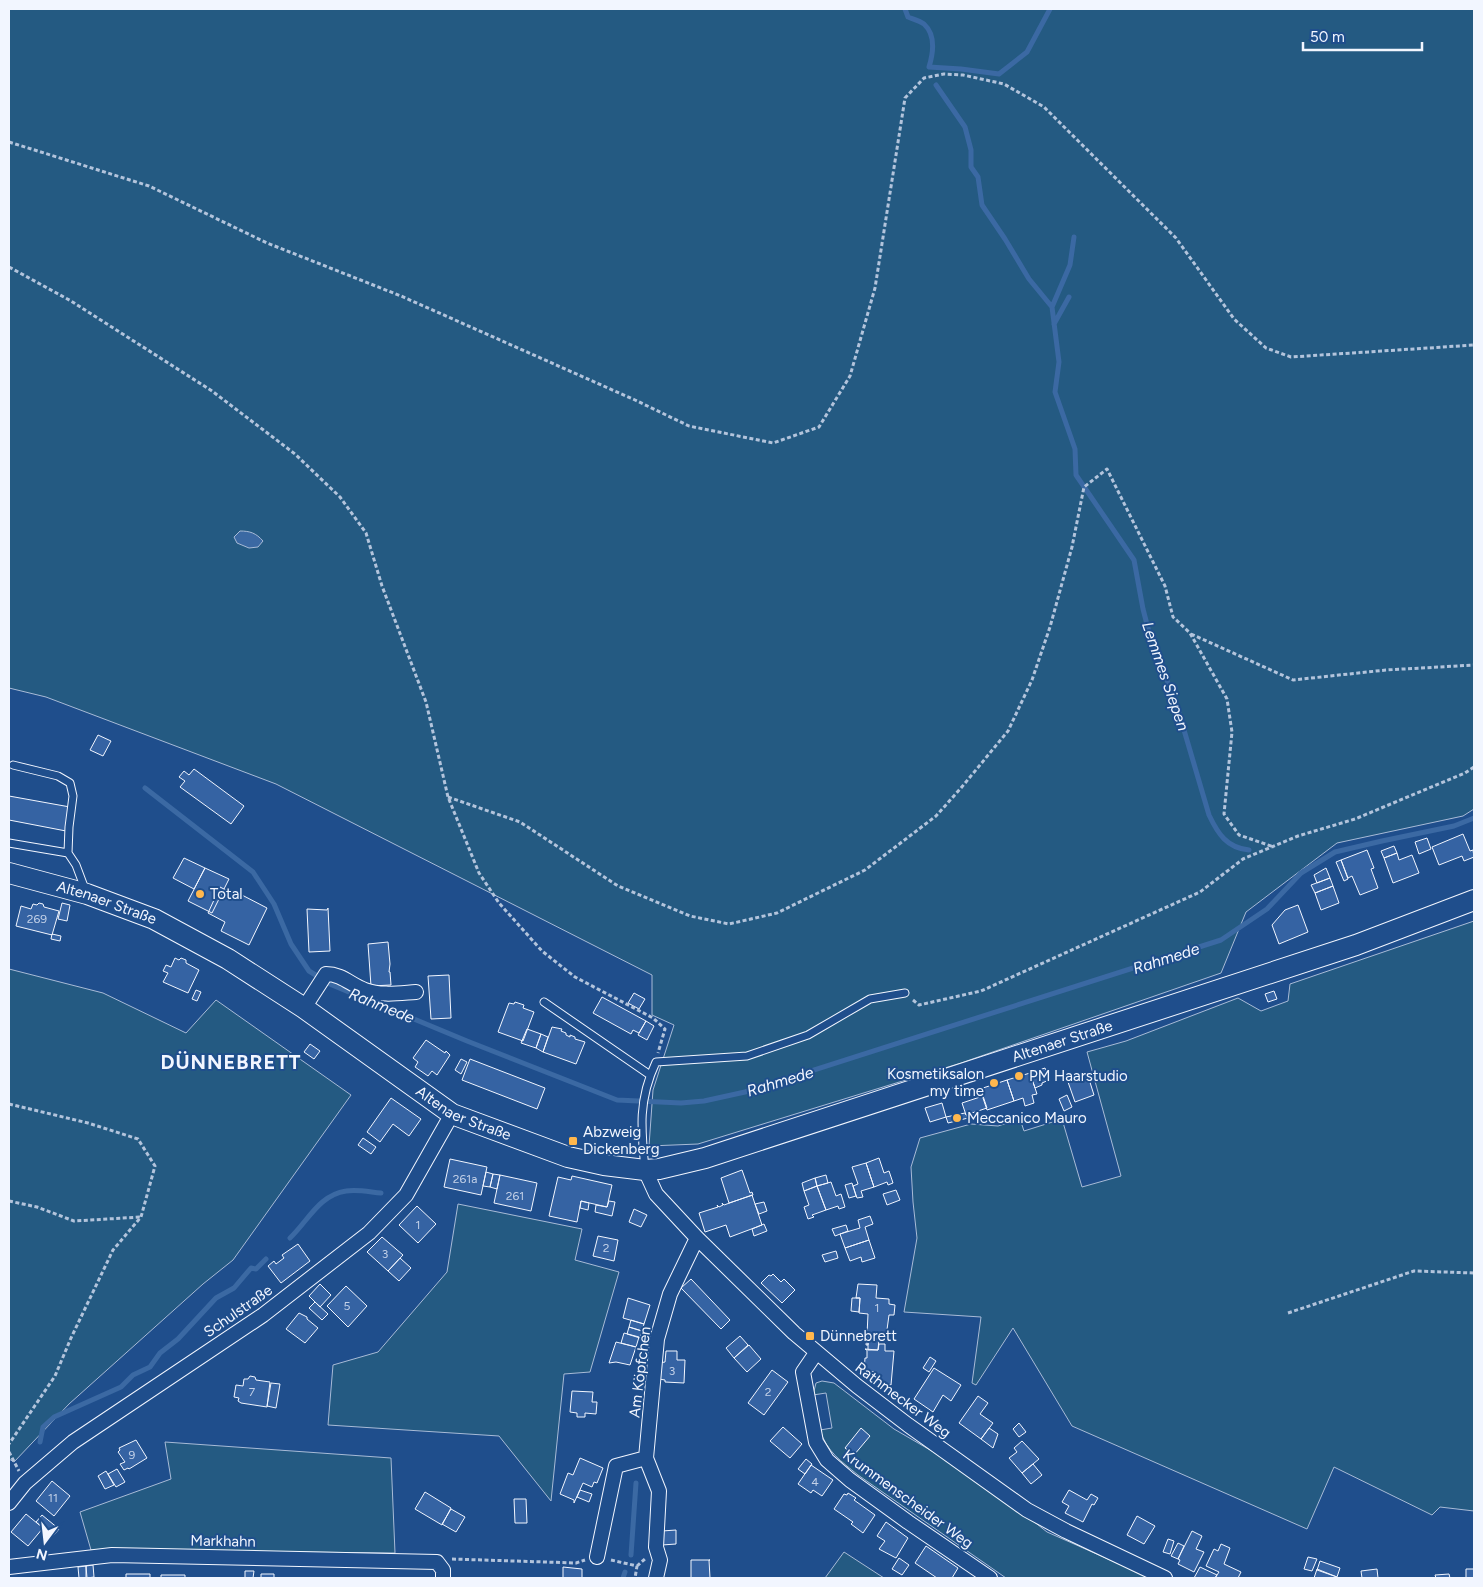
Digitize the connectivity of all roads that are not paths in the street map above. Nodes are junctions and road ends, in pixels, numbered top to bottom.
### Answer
1 (13, 765) dead end
2 (9, 843) edge
3 (68, 852) junction
4 (9, 873) edge
5 (87, 894) junction
6 (1474, 900) edge
7 (416, 992) dead end
8 (905, 993) road end
9 (544, 1002) dead end
10 (304, 1008) junction
11 (650, 1076) junction
12 (452, 1114) junction
13 (646, 1170) junction
14 (698, 1238) junction
15 (816, 1353) junction
16 (646, 1458) junction
17 (9, 1503) edge
18 (597, 1557) road end
19 (9, 1567) edge
20 (443, 1578) edge
21 (656, 1578) edge
22 (990, 1578) edge
23 (1165, 1578) edge

1 - 3 lane
2 - 3 lane
3 - 5 lane
4 - 5 main road, Altenaer Straße
5 - 10 main road, Altenaer Straße
6 - 13 main road, Altenaer Straße
7 - 10 street
8 - 11 lane
9 - 11 lane
10 - 12 main road, Altenaer Straße
11 - 13 lane
12 - 13 main road, Altenaer Straße
12 - 17 street, Schulstraße
13 - 14 street, Rathmecker Weg
14 - 15 street, Rathmecker Weg
14 - 16 street, Am Köpfchen
15 - 22 street, Krummenscheider Weg
15 - 23 street, Rathmecker Weg
16 - 18 street
16 - 21 street, Am Köpfchen
19 - 20 street, Markhahn

